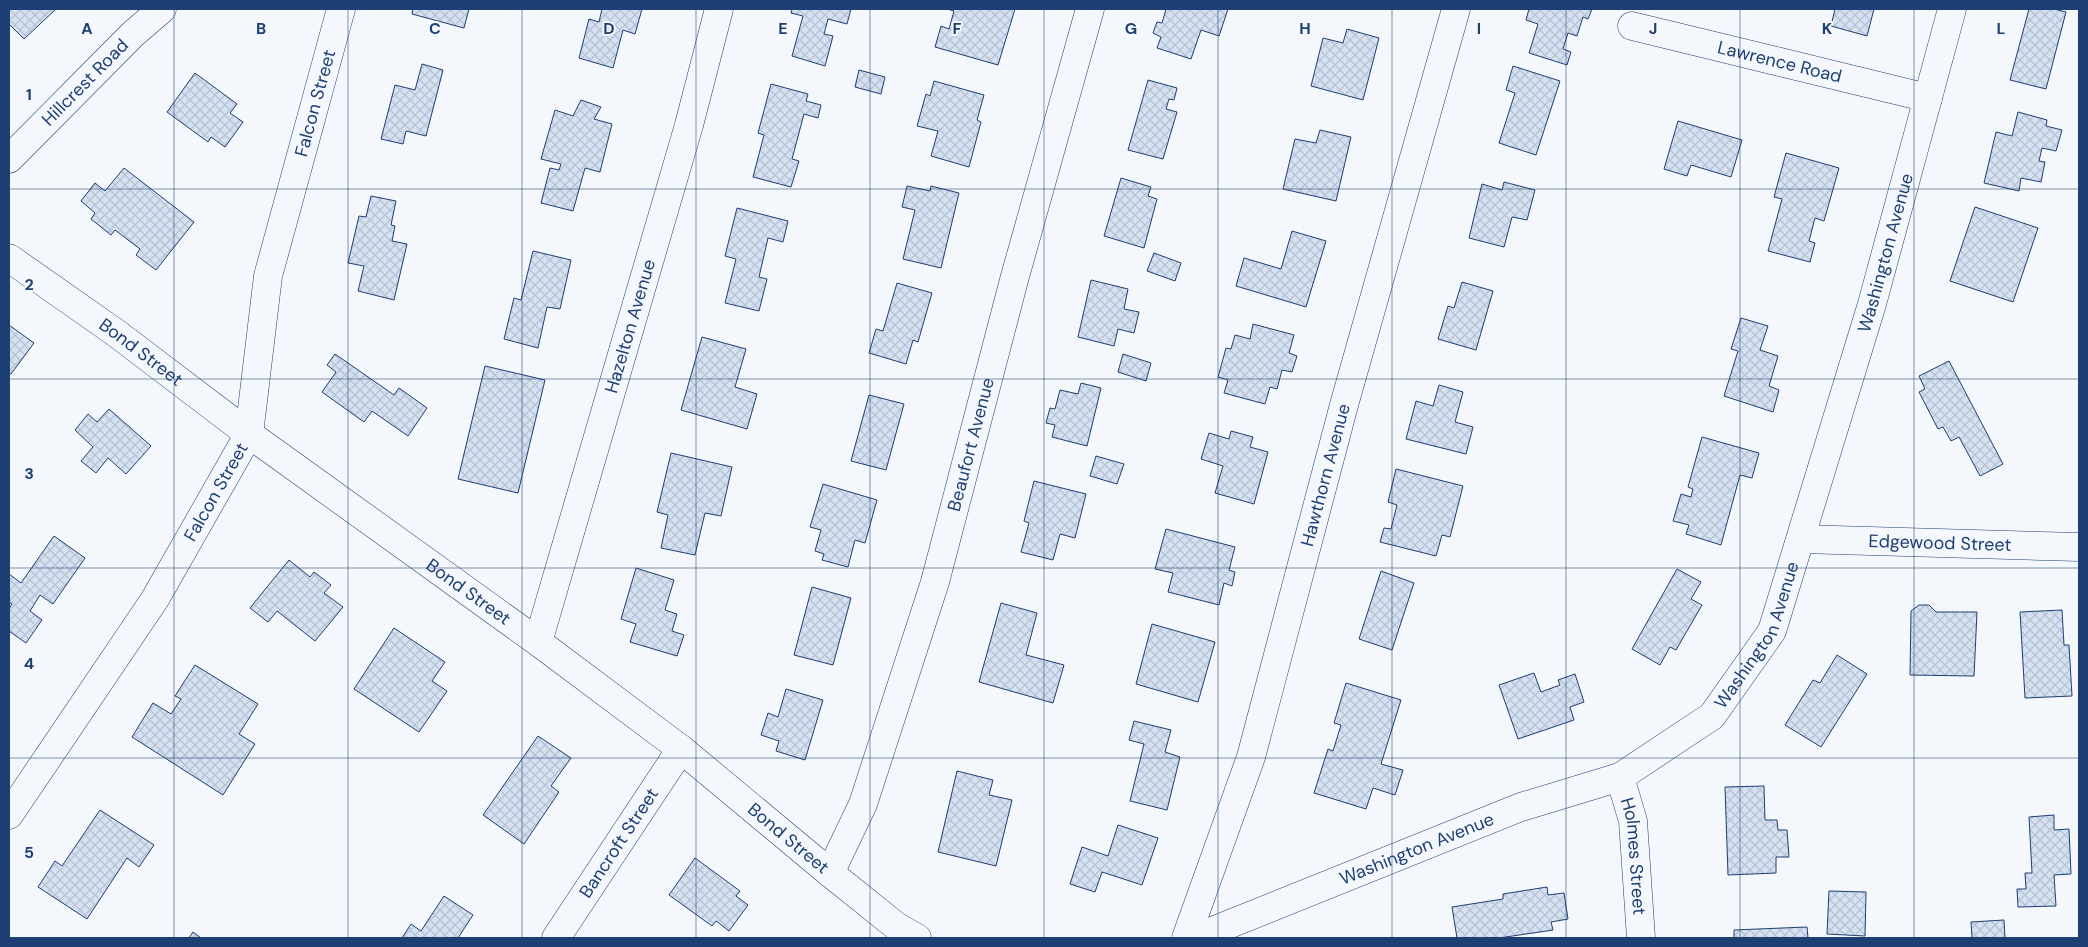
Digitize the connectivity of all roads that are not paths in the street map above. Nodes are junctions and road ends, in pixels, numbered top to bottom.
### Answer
1 (162, 9) edge
2 (341, 9) edge
3 (719, 9) edge
4 (1090, 9) edge
5 (1456, 9) edge
6 (1952, 9) edge
7 (1632, 26) dead end
8 (1928, 98) junction
9 (9, 159) edge
10 (9, 258) edge
11 (249, 434) junction
12 (1801, 539) junction
13 (2079, 548) edge
14 (538, 642) junction
15 (681, 748) junction
16 (1620, 777) junction
17 (9, 815) edge
18 (830, 873) junction
19 (556, 938) edge
20 (916, 938) edge
21 (1186, 938) edge
22 (1195, 938) edge
23 (1641, 938) edge

1 - 9 street, Hillcrest Road
2 - 11 street, Falcon Street
3 - 14 street, Hazelton Avenue
4 - 18 street, Beaufort Avenue
5 - 21 street, Hawthorn Avenue
6 - 8 street, Washington Avenue
7 - 8 street, Lawrence Road
8 - 12 street, Washington Avenue
10 - 11 street, Bond Street
11 - 14 street, Bond Street
11 - 17 street, Falcon Street
12 - 13 street, Edgewood Street
12 - 16 street, Washington Avenue
14 - 15 street, Bond Street
15 - 18 street, Bond Street
15 - 19 street, Bancroft Street
16 - 22 street, Washington Avenue
16 - 23 street, Holmes Street
18 - 20 street, Bond Street

